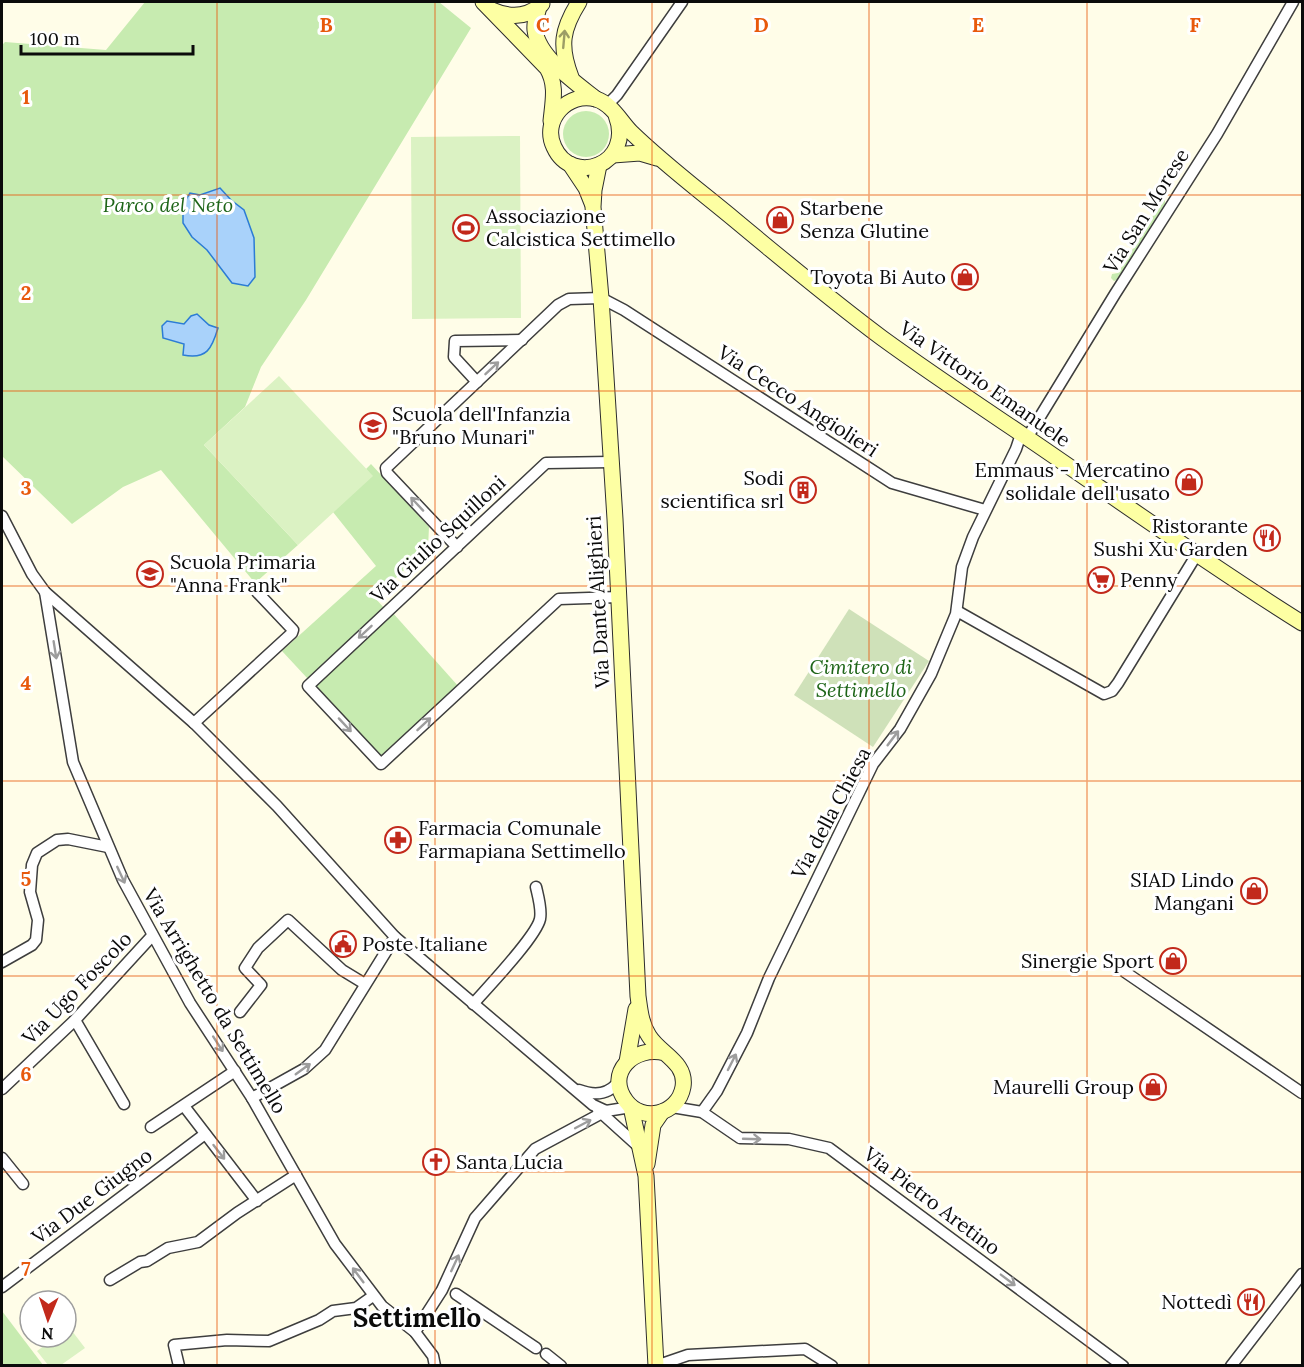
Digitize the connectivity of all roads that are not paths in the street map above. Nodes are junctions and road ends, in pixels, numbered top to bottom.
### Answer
1 (579, 2) edge
2 (682, 2) edge
3 (1293, 2) edge
4 (542, 4) edge
5 (485, 5) edge
6 (572, 80) junction
7 (606, 107) junction
8 (550, 129) junction
9 (613, 155) junction
10 (659, 159) junction
11 (570, 164) junction
12 (599, 165) junction
13 (593, 207) junction
14 (602, 298) junction
15 (522, 340) junction
16 (477, 382) junction
17 (1024, 436) junction
18 (611, 462) junction
19 (985, 510) junction
20 (2, 516) edge
21 (457, 547) junction
22 (1197, 554) junction
23 (45, 592) junction
24 (257, 592) dead end
25 (619, 597) junction
26 (957, 610) junction
27 (1302, 623) edge
28 (194, 723) junction
29 (108, 847) junction
30 (536, 887) dead end
31 (152, 936) junction
32 (395, 937) junction
33 (2, 962) edge
34 (1125, 972) dead end
35 (365, 984) junction
36 (638, 996) junction
37 (473, 1004) junction
38 (240, 1012) dead end
39 (75, 1020) junction
40 (665, 1053) junction
41 (627, 1062) junction
42 (235, 1071) junction
43 (620, 1080) junction
44 (566, 1082) junction
45 (2, 1089) edge
46 (1302, 1093) edge
47 (252, 1098) junction
48 (124, 1104) dead end
49 (184, 1106) junction
50 (593, 1106) junction
51 (631, 1107) junction
52 (667, 1110) junction
53 (702, 1112) junction
54 (602, 1113) junction
55 (150, 1127) dead end
56 (205, 1134) junction
57 (639, 1147) junction
58 (2, 1158) edge
59 (296, 1175) junction
60 (646, 1176) junction
61 (23, 1184) dead end
62 (257, 1201) junction
63 (1302, 1274) edge
64 (110, 1280) dead end
65 (2, 1287) edge
66 (449, 1290) junction
67 (373, 1296) junction
68 (415, 1332) junction
69 (536, 1348) dead end
70 (546, 1354) dead end
71 (179, 1365) edge
72 (435, 1365) edge
73 (561, 1365) edge
74 (656, 1365) edge
75 (832, 1365) edge
76 (1123, 1365) edge
77 (1231, 1365) edge

6 -> 1 main road
2 - 7 street
3 - 17 street, Via San Morese
4 - 5 main road
4 - 6 main road, Via Vittorio Emanuele
5 - 8 main road
6 - 7 main road, Via Vittorio Emanuele
7 - 8 main road
7 - 9 main road
7 - 10 main road, Via Vittorio Emanuele
8 - 11 main road
9 - 10 main road, Via Vittorio Emanuele
9 - 12 main road
10 - 17 main road, Via Vittorio Emanuele
11 - 12 main road
11 - 13 main road, Via Dante Alighieri
12 - 13 main road, Via Dante Alighieri
13 - 14 main road, Via Dante Alighieri
14 - 15 street
14 - 18 main road, Via Dante Alighieri
14 - 19 street, Via Cecco Angiolieri
16 -> 15 street
15 - 16 street
21 -> 16 street
17 - 19 street, Via della Chiesa
17 - 22 main road, Via Vittorio Emanuele
18 - 21 street, Via Giulio Squilloni
18 - 25 main road, Via Dante Alighieri
19 - 26 street, Via della Chiesa
20 - 23 street, Via Arrighetto da Settimello
21 -> 25 street, Via Giulio Squilloni
22 - 26 street
22 - 27 main road, Via Vittorio Emanuele
23 - 28 street
23 -> 29 street, Via Arrighetto da Settimello
24 - 28 street
25 - 36 main road, Via Dante Alighieri
53 -> 26 street, Via della Chiesa
28 - 32 street
29 -> 31 street, Via Arrighetto da Settimello
29 - 33 street
30 - 37 street
31 - 39 street, Via Ugo Foscolo
31 -> 42 street, Via Arrighetto da Settimello
32 - 35 street
32 - 37 street
34 - 46 street
35 - 38 street
47 -> 35 street
36 - 40 main road, Via Dante Alighieri
36 - 41 main road, Via Dante Alighieri
37 - 44 street
39 - 45 street, Via Ugo Foscolo
39 - 48 street
40 - 41 main road
40 - 52 main road, Via Dante Alighieri
41 - 43 main road, Via Dante Alighieri
42 - 47 street, Via Arrighetto da Settimello
42 - 49 street
43 - 44 street
43 - 51 main road, Via Dante Alighieri
44 - 50 street
47 - 59 street, Via Arrighetto da Settimello
49 - 55 street
49 - 56 street
50 - 51 street
50 - 54 street
51 - 52 main road
51 - 57 main road, Via Dante Alighieri
52 - 53 street
52 - 60 main road, Via Dante Alighieri
53 -> 76 street, Via Pietro Aretino
54 - 57 street
66 -> 54 street
56 -> 62 street
56 - 65 street, Via Due Giugno
57 - 60 main road, Via Dante Alighieri
58 - 61 street
59 - 62 street
67 -> 59 street, Via Arrighetto da Settimello
60 - 74 main road, Via Dante Alighieri
62 - 64 street
63 - 77 street
66 - 68 street
66 - 69 street
67 - 68 street, Via Arrighetto da Settimello
67 - 71 street
68 - 72 street, Via Arrighetto da Settimello
70 - 73 street
74 - 75 street

